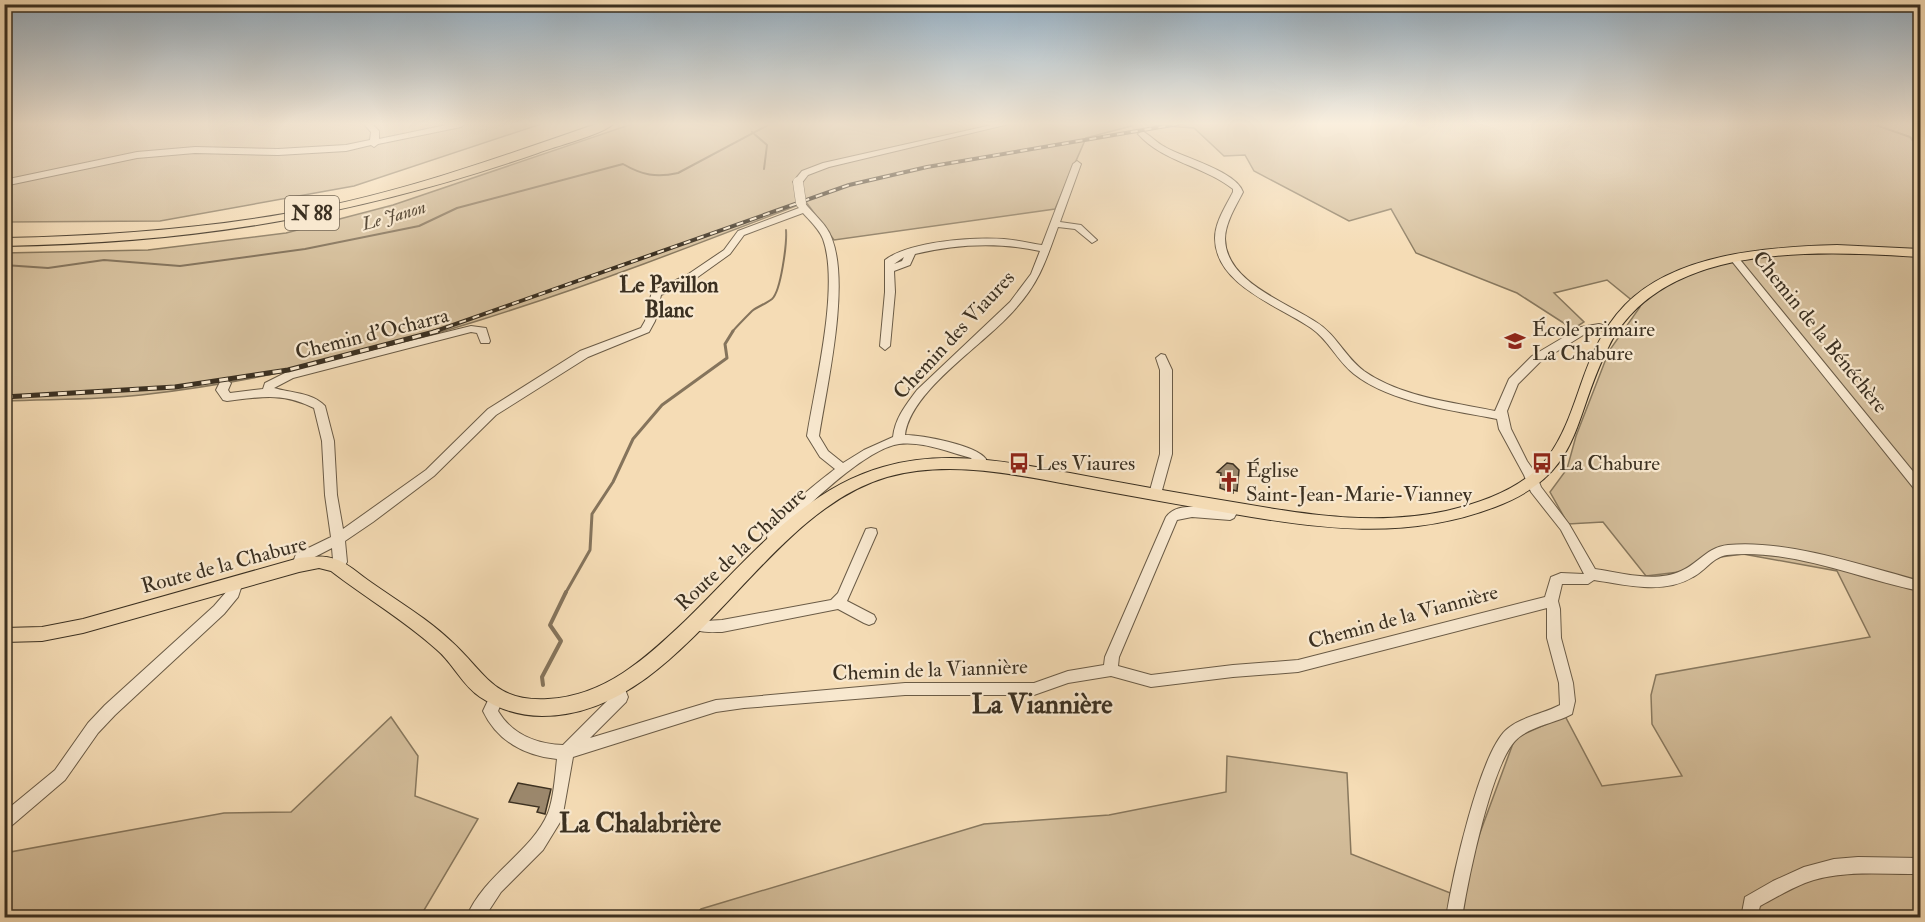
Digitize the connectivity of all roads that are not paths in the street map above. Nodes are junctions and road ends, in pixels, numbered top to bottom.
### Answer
1 (73, 167) edge
2 (457, 167) edge
3 (482, 167) edge
4 (821, 167) edge
5 (1076, 167) edge
6 (1200, 167) edge
7 (4, 183) edge
8 (803, 206) junction
9 (1055, 224) junction
10 (4, 232) edge
11 (1092, 240) dead end
12 (4, 242) edge
13 (1046, 249) junction
14 (1920, 253) edge
15 (1734, 258) junction
16 (1611, 330) junction
17 (486, 341) dead end
18 (885, 346) dead end
19 (1161, 358) dead end
20 (225, 383) dead end
21 (271, 392) junction
22 (1501, 416) junction
23 (898, 440) junction
24 (981, 464) junction
25 (844, 470) junction
26 (1533, 482) junction
27 (1920, 488) edge
28 (1155, 494) junction
29 (1233, 509) junction
30 (871, 533) dead end
31 (338, 539) junction
32 (778, 540) junction
33 (299, 565) junction
34 (336, 566) junction
35 (1591, 574) junction
36 (235, 585) junction
37 (1920, 586) edge
38 (1551, 601) junction
39 (838, 603) junction
40 (869, 619) dead end
41 (694, 622) junction
42 (4, 635) edge
43 (1111, 670) junction
44 (618, 688) junction
45 (497, 697) junction
46 (566, 752) junction
47 (4, 822) edge
48 (1920, 866) edge
49 (474, 918) edge
50 (1454, 918) edge
51 (1749, 918) edge

1 - 7 street
2 - 10 highway, N 88
3 - 12 highway, N 88
4 - 8 street, bridge
5 - 9 street, Chemin des Viaures
6 - 22 street
8 - 25 street
8 - 31 street
9 - 11 street
9 - 13 street, Chemin des Viaures
13 - 18 street
13 - 23 street, Chemin des Viaures
14 - 15 main road, Route de la Chabure
15 - 16 main road, Route de la Chabure
15 - 27 street, Chemin de la Bénéchère
16 - 22 street
16 - 26 main road, Route de la Chabure
17 - 21 street, Chemin d'Ocharra
19 - 28 street
20 - 21 street, Chemin d'Ocharra
21 - 31 street, Chemin d'Ocharra
22 - 26 street
23 - 24 street
23 - 25 street
24 - 28 main road, Route de la Chabure
24 - 32 main road, Route de la Chabure
25 - 32 street
26 - 29 main road, Route de la Chabure
26 - 35 street
28 - 29 main road, Route de la Chabure
29 - 43 street
30 - 39 street
31 - 33 street
31 - 34 street
32 - 41 main road, Route de la Chabure
33 - 34 main road, Route de la Chabure
33 - 36 main road, Route de la Chabure
34 - 45 main road, Route de la Chabure
35 - 37 street
35 - 38 street
36 - 42 main road, Route de la Chabure
36 - 47 street
38 - 43 street, Chemin de la Viannière
38 - 50 street
39 - 40 street
39 - 41 street
41 - 44 main road, Route de la Chabure
43 - 46 street, Chemin de la Viannière
44 - 45 main road, Route de la Chabure
44 - 46 street
45 - 46 street
46 - 49 street
48 - 51 street

